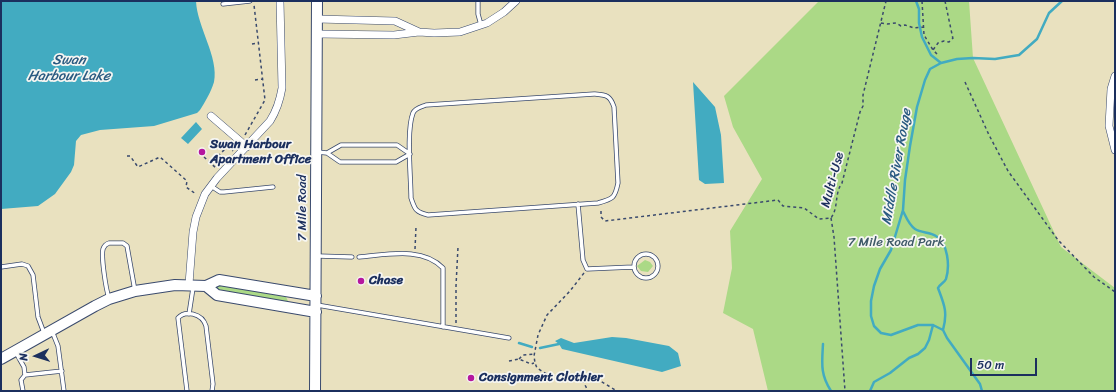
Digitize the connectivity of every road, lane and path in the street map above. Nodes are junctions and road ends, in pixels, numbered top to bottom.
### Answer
1 (250, 1) edge
2 (254, 1) edge
3 (280, 1) edge
4 (317, 1) edge
5 (478, 1) edge
6 (516, 1) edge
7 (886, 1) edge
8 (922, 1) edge
9 (945, 1) edge
10 (223, 4) dead end
11 (317, 19) junction
12 (881, 22) junction
13 (481, 26) junction
14 (923, 27) junction
15 (419, 32) junction
16 (317, 34) junction
17 (258, 43) junction
18 (252, 44) dead end
19 (933, 50) junction
20 (937, 54) dead end
21 (1115, 76) edge
22 (262, 79) junction
23 (255, 80) dead end
24 (965, 82) dead end
25 (211, 116) dead end
26 (245, 135) dead end
27 (236, 137) junction
28 (227, 146) junction
29 (248, 147) junction
30 (1115, 150) edge
31 (233, 152) dead end
32 (316, 152) junction
33 (326, 153) junction
34 (410, 154) junction
35 (127, 156) dead end
36 (204, 157) dead end
37 (209, 162) junction
38 (218, 169) dead end
39 (211, 186) junction
40 (273, 187) dead end
41 (197, 195) dead end
42 (578, 204) junction
43 (601, 211) dead end
44 (831, 218) junction
45 (416, 227) dead end
46 (458, 247) dead end
47 (416, 254) junction
48 (316, 256) junction
49 (352, 257) dead end
50 (359, 257) dead end
51 (1, 266) edge
52 (633, 267) junction
53 (587, 269) junction
54 (191, 284) junction
55 (206, 286) junction
56 (135, 291) junction
57 (1115, 292) edge
58 (109, 299) junction
59 (316, 304) junction
60 (189, 314) junction
61 (444, 327) junction
62 (457, 329) junction
63 (48, 332) junction
64 (510, 338) dead end
65 (15, 350) junction
66 (535, 354) junction
67 (1, 359) edge
68 (519, 359) junction
69 (509, 361) dead end
70 (535, 363) junction
71 (62, 370) junction
72 (25, 375) junction
73 (578, 376) junction
74 (23, 391) edge
75 (64, 391) edge
76 (187, 391) edge
77 (212, 391) edge
78 (315, 391) edge
79 (588, 391) edge
80 (617, 391) edge
81 (845, 391) edge

1 - 10 lane
2 - 17 path
3 - 29 street
4 - 11 street, 7 Mile Road
5 - 13 lane
6 - 13 street
7 - 12 path, Multi-Use
8 - 14 path
9 - 19 path
11 - 15 street
11 - 16 street, 7 Mile Road
12 - 14 path
12 - 44 path, Multi-Use
13 - 15 street
14 - 19 path
15 - 16 street
16 - 32 street, 7 Mile Road
17 - 18 path
17 - 22 path
19 - 20 path
21 - 30 street
22 - 23 path
22 - 26 path
24 - 57 path
25 - 27 street
27 - 28 path
27 - 29 street
28 - 31 path
28 - 37 path
29 - 39 street
32 - 33 lane
32 - 48 street, 7 Mile Road
33 - 34 lane
33 - 34 lane
34 - 42 lane
34 - 42 lane
35 - 41 path
36 - 37 path
37 - 38 path
39 - 40 lane
39 - 54 street
42 - 53 lane
43 - 44 path, Multi-Use
44 - 81 path
45 - 47 path
46 - 62 path
47 - 50 lane
47 - 61 lane
48 - 49 lane
48 - 59 street, 7 Mile Road
51 - 63 lane
52 - 52 lane
52 - 53 lane
53 - 66 path
54 - 55 street
54 - 56 street
54 - 60 lane
55 - 59 street
55 - 59 street
56 - 58 street
56 - 58 lane
58 - 63 street
59 - 61 lane
59 - 78 street, 7 Mile Road
60 - 76 lane
60 - 77 lane
61 - 62 lane
62 - 64 lane
63 - 65 street
63 - 71 lane
65 - 67 street
65 - 72 lane
66 - 68 path
66 - 70 path
68 - 69 path
68 - 70 path
70 - 73 path
71 - 72 lane
71 - 75 lane
72 - 74 lane
73 - 79 path
73 - 80 path

